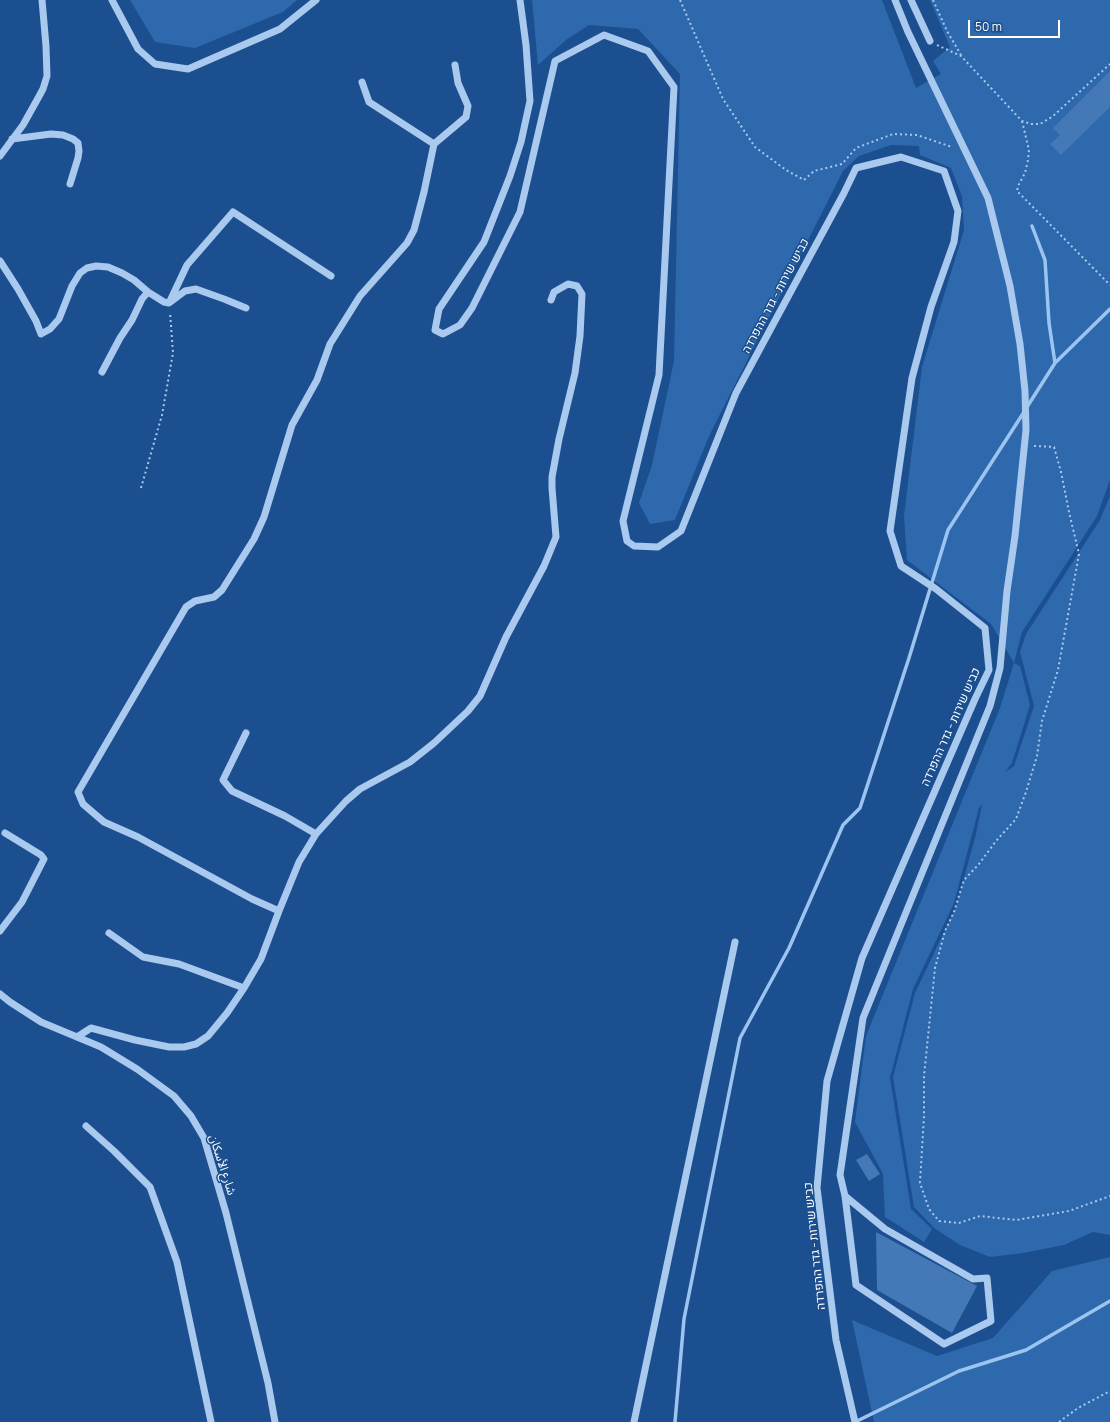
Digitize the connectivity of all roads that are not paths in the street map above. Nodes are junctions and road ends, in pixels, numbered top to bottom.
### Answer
1 (42, 0) edge
2 (112, 0) edge
3 (316, 0) edge
4 (520, 0) edge
5 (895, 0) edge
6 (911, 0) edge
7 (930, 41) road end
8 (455, 65) dead end
9 (362, 82) dead end
10 (12, 139) junction
11 (434, 144) junction
12 (0, 156) edge
13 (70, 184) dead end
14 (0, 261) edge
15 (331, 276) dead end
16 (148, 292) junction
17 (551, 300) dead end
18 (169, 303) junction
19 (246, 308) dead end
20 (102, 372) dead end
21 (246, 733) dead end
22 (5, 833) dead end
23 (316, 834) junction
24 (279, 911) junction
25 (0, 931) edge
26 (109, 933) dead end
27 (734, 942) dead end
28 (244, 988) junction
29 (0, 994) edge
30 (77, 1037) junction
31 (86, 1126) dead end
32 (844, 1196) junction
33 (211, 1422) edge
34 (276, 1422) edge
35 (634, 1422) edge
36 (855, 1422) edge

1 - 10 street
2 - 3 street
4 - 36 street, כביש שירות - גדר ההפרדה
5 - 32 street
6 - 7 street
8 - 11 street
9 - 11 street
10 - 12 street
10 - 13 street
11 - 24 street
14 - 16 street
15 - 18 street
16 - 18 street
16 - 20 street
17 - 23 street
18 - 19 street
21 - 23 street
22 - 25 street
23 - 24 street
24 - 28 street
26 - 28 street
27 - 35 street
28 - 30 street
29 - 30 street, شارع الأسكان
30 - 34 street, شارع الأسكان
31 - 33 street
32 - 32 street

